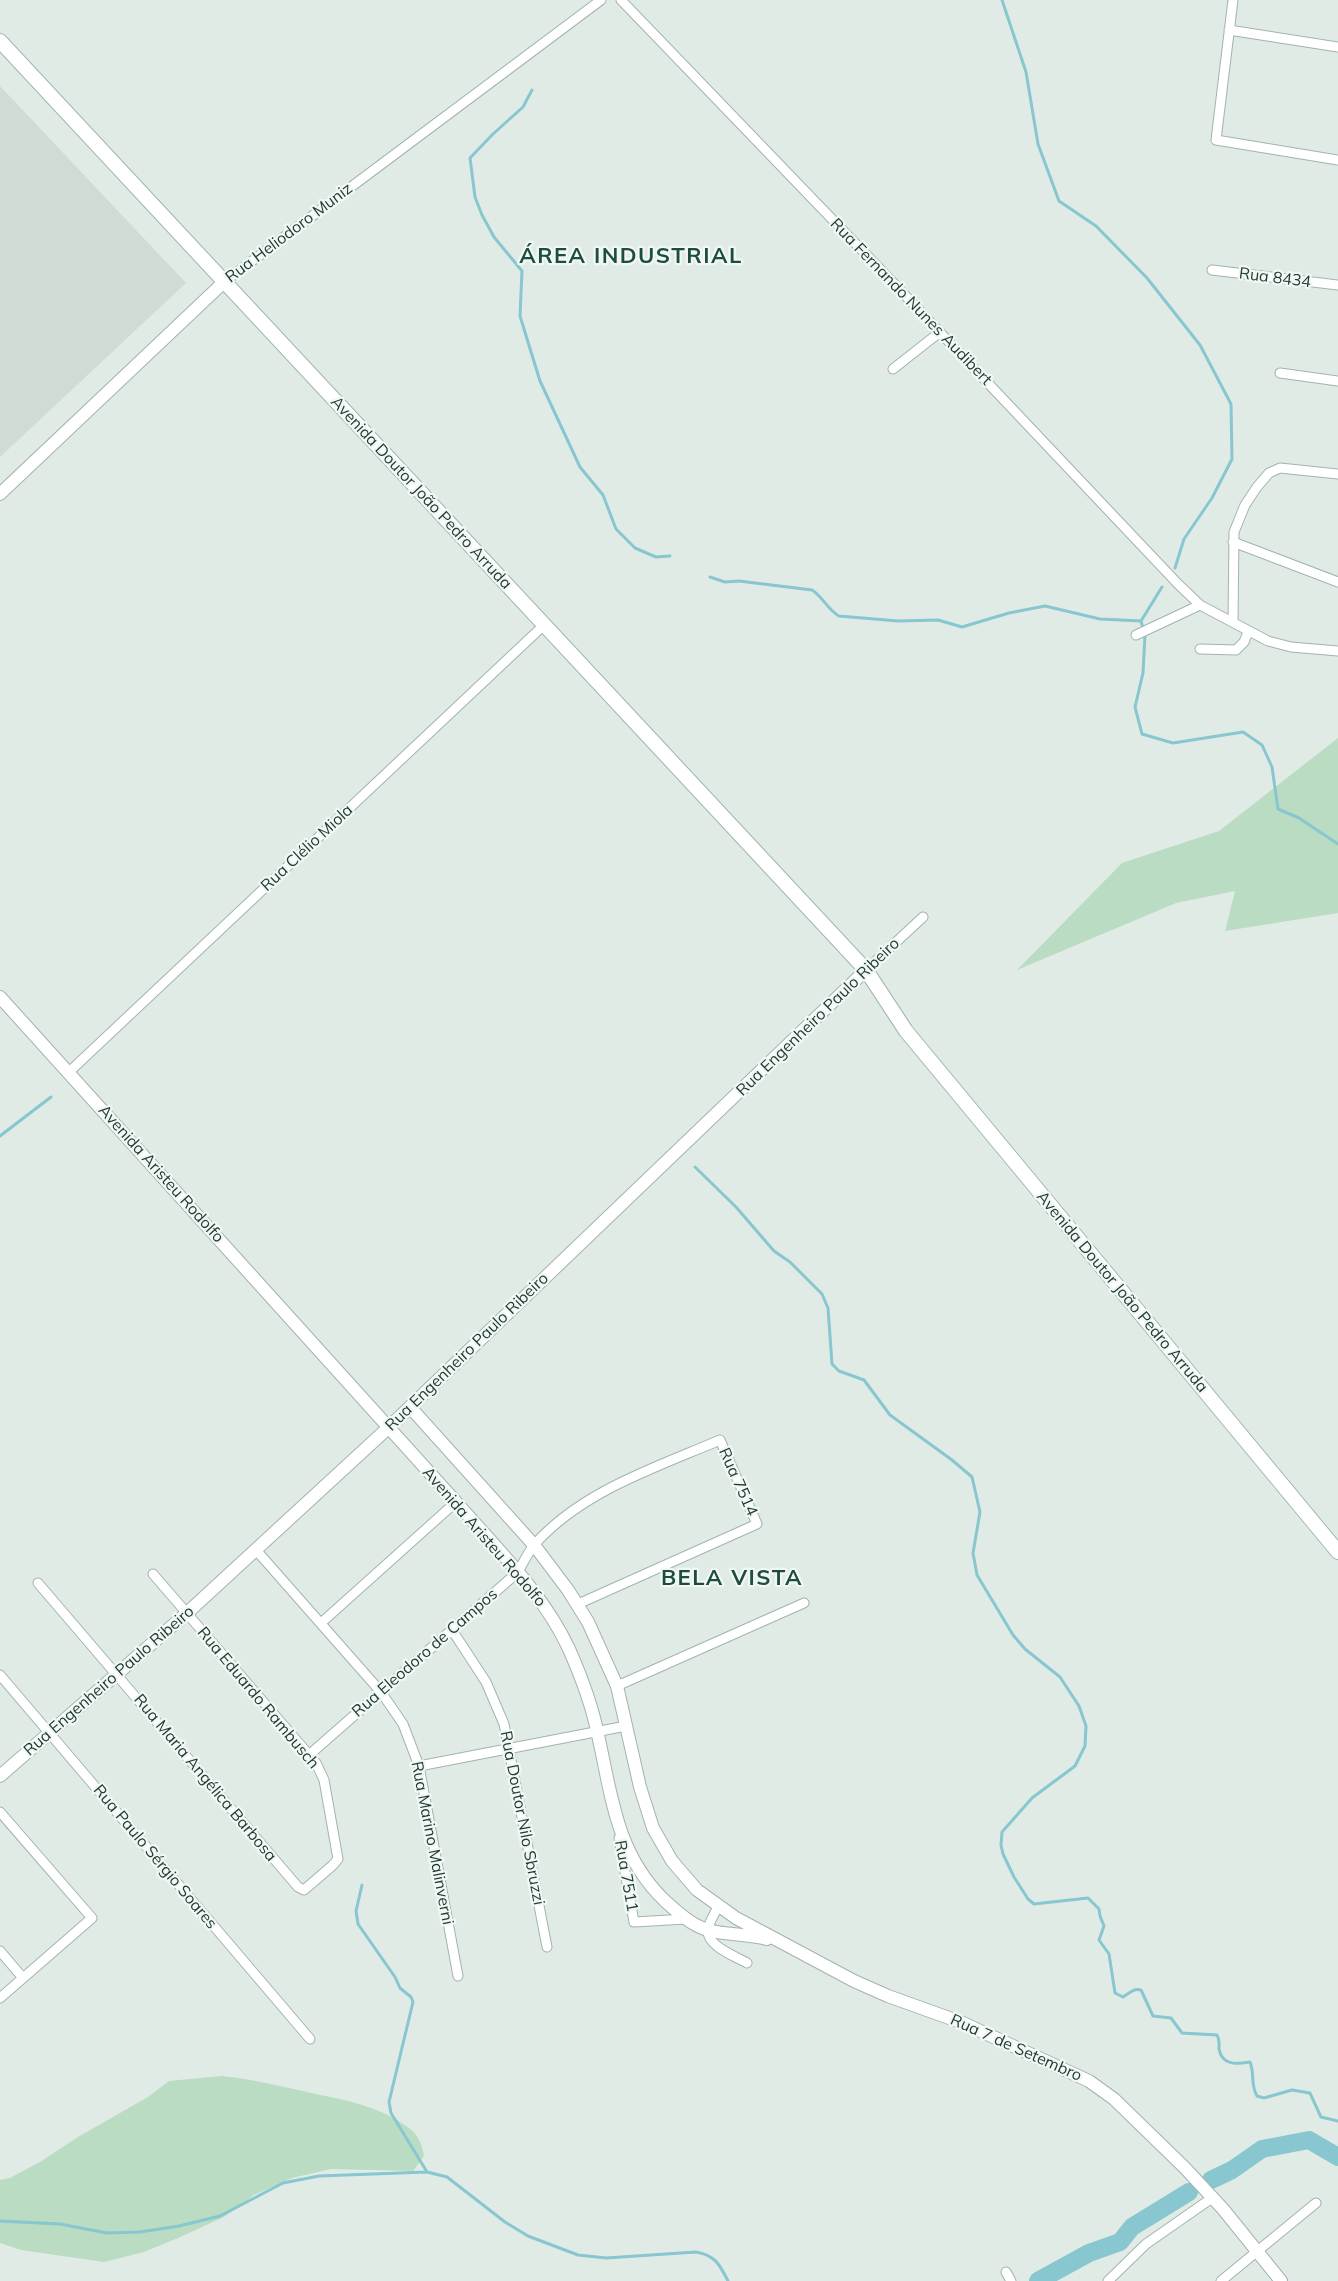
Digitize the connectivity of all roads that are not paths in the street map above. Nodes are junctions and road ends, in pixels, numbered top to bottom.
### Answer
1 (601, 0) edge
2 (621, 0) edge
3 (1233, 0) edge
4 (1229, 30) junction
5 (0, 41) edge
6 (1338, 47) edge
7 (1338, 160) edge
8 (1212, 270) dead end
9 (224, 282) junction
10 (1338, 285) edge
11 (940, 332) junction
12 (893, 369) dead end
13 (1280, 373) dead end
14 (1338, 381) edge
15 (1338, 474) edge
16 (0, 494) edge
17 (1233, 542) junction
18 (1338, 582) edge
19 (1200, 605) junction
20 (1233, 622) junction
21 (544, 625) junction
22 (1248, 632) junction
23 (1136, 635) dead end
24 (1200, 650) dead end
25 (1338, 651) edge
26 (923, 917) dead end
27 (866, 970) junction
28 (0, 997) edge
29 (69, 1071) junction
30 (410, 1407) junction
31 (388, 1428) junction
32 (720, 1440) joint
33 (456, 1502) junction
34 (534, 1545) junction
35 (256, 1550) junction
36 (1338, 1552) edge
37 (518, 1572) junction
38 (153, 1574) dead end
39 (38, 1583) dead end
40 (804, 1603) dead end
41 (578, 1604) junction
42 (187, 1614) junction
43 (321, 1623) junction
44 (452, 1630) junction
45 (0, 1675) edge
46 (116, 1675) junction
47 (617, 1686) junction
48 (381, 1692) junction
49 (626, 1726) junction
50 (598, 1732) junction
51 (50, 1733) junction
52 (510, 1749) junction
53 (309, 1755) junction
54 (419, 1766) junction
55 (0, 1776) edge
56 (0, 1812) edge
57 (615, 1815) junction
58 (302, 1890) joint
59 (718, 1907) junction
60 (687, 1919) junction
61 (708, 1930) junction
62 (788, 1946) junction
63 (547, 1947) dead end
64 (0, 1951) edge
65 (747, 1963) dead end
66 (458, 1976) dead end
67 (23, 1978) junction
68 (0, 1998) edge
69 (310, 2039) dead end
70 (1212, 2198) junction
71 (1316, 2203) dead end
72 (1258, 2251) junction
73 (1107, 2281) edge
74 (1221, 2281) edge
75 (1281, 2281) edge

1 - 9 street, Rua Heliodoro Muniz
2 - 11 street, Rua Fernando Nunes Audibert
3 - 4 street
4 - 6 street
4 - 7 street
5 - 9 main road, Avenida Doutor João Pedro Arruda
8 - 10 street, Rua 8434
9 - 16 street, Rua Heliodoro Muniz
9 - 21 main road, Avenida Doutor João Pedro Arruda
11 - 12 street
11 - 19 street, Rua Fernando Nunes Audibert
13 - 14 street
15 - 17 street
17 - 18 street
17 - 20 street
19 - 20 street
19 - 23 street
20 - 22 street
21 - 27 main road, Avenida Doutor João Pedro Arruda
21 - 29 street, Rua Clélio Miola
22 - 24 street
22 - 25 street
26 - 27 street, Rua Engenheiro Paulo Ribeiro
27 - 30 street, Rua Engenheiro Paulo Ribeiro
27 - 36 main road, Avenida Doutor João Pedro Arruda
28 - 29 street, Avenida Aristeu Rodolfo
29 - 31 street, Avenida Aristeu Rodolfo
30 - 31 street, Rua Engenheiro Paulo Ribeiro
30 - 34 street, Avenida Aristeu Rodolfo
31 - 33 street, Avenida Aristeu Rodolfo
31 - 35 street, Rua Engenheiro Paulo Ribeiro
32 - 34 street, Rua Eleodoro de Campos
32 - 41 street, Rua 7514
33 - 37 street, Avenida Aristeu Rodolfo
33 - 43 street
34 - 37 street, Rua Eleodoro de Campos
34 - 41 street, Avenida Aristeu Rodolfo
35 - 42 street, Rua Engenheiro Paulo Ribeiro
35 - 43 street, Rua Marino Malinverni
37 - 44 street, Rua Eleodoro de Campos
37 - 50 street, Avenida Aristeu Rodolfo
38 - 42 street, Rua Eduardo Rambusch
39 - 46 street, Rua Maria Angélica Barbosa
40 - 47 street
41 - 47 street, Avenida Aristeu Rodolfo
42 - 46 street, Rua Engenheiro Paulo Ribeiro
42 - 53 street, Rua Eduardo Rambusch
43 - 48 street, Rua Marino Malinverni
44 - 48 street, Rua Eleodoro de Campos
44 - 52 street, Rua Doutor Nilo Sbruzzi
45 - 51 street, Rua Paulo Sérgio Soares
46 - 51 street, Rua Engenheiro Paulo Ribeiro
46 - 58 street, Rua Maria Angélica Barbosa
47 - 49 street, Avenida Aristeu Rodolfo
48 - 53 street, Rua Eleodoro de Campos
48 - 54 street, Rua Marino Malinverni
49 - 50 street
49 - 59 street, Avenida Aristeu Rodolfo
50 - 52 street
50 - 57 street, Avenida Aristeu Rodolfo
51 - 55 street, Rua Engenheiro Paulo Ribeiro
51 - 69 street, Rua Paulo Sérgio Soares
52 - 54 street
52 - 63 street, Rua Doutor Nilo Sbruzzi
53 - 58 street, Rua Eduardo Rambusch
54 - 66 street, Rua Marino Malinverni
56 - 67 street
57 - 60 street, Avenida Aristeu Rodolfo
57 - 60 street, Rua 7511
59 - 61 street
59 - 62 street, Avenida Aristeu Rodolfo
60 - 61 street, Avenida Aristeu Rodolfo
61 - 62 street, Avenida Aristeu Rodolfo
61 - 65 street
62 - 70 street, Rua 7 de Setembro
64 - 67 street
67 - 68 street
70 - 72 street, Rua 7 de Setembro
70 - 73 street
71 - 72 street
72 - 74 street
72 - 75 street, Rua 7 de Setembro

